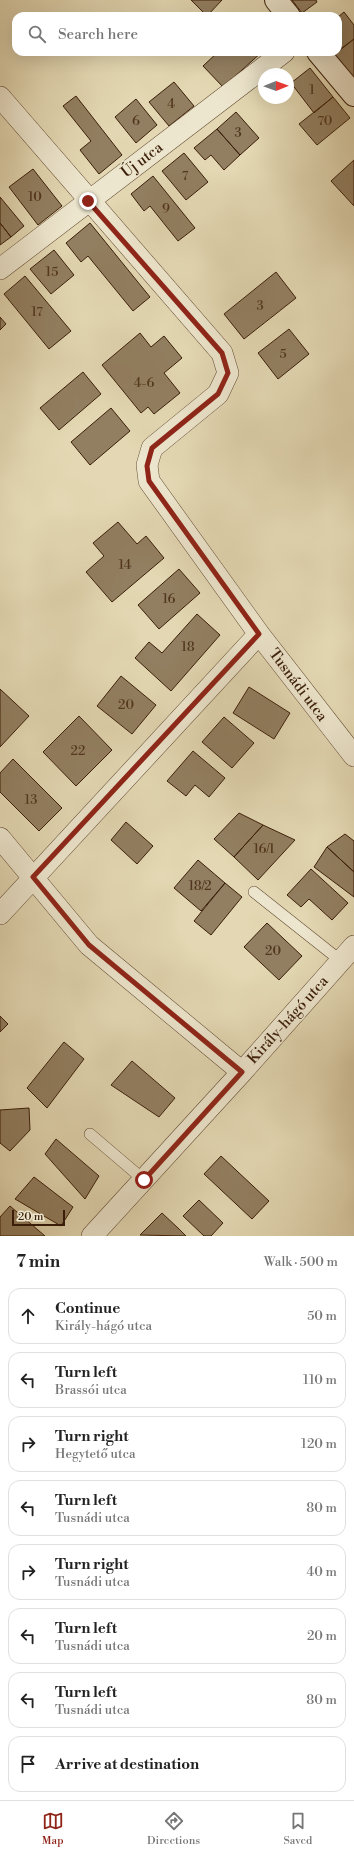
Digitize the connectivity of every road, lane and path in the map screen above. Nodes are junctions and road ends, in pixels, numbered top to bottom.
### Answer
1 (276, 0) edge
2 (286, 12) edge
3 (279, 56) edge
4 (321, 56) edge
5 (354, 95) edge
6 (0, 97) edge
7 (88, 201) junction
8 (0, 269) edge
9 (259, 634) junction
10 (354, 756) edge
11 (0, 838) edge
12 (33, 877) junction
13 (254, 892) dead end
14 (0, 914) edge
15 (347, 953) edge
16 (242, 1072) junction
17 (90, 1134) dead end
18 (144, 1180) junction
19 (92, 1236) edge

1 - 2 street
3 - 7 street, Új utca
4 - 5 street
6 - 7 street, Tusnádi utca
7 - 8 street, Új utca
7 - 9 street, Tusnádi utca
9 - 10 street, Tusnádi utca
9 - 12 street
11 - 12 street
12 - 14 street
12 - 16 street
13 - 15 lane
15 - 16 street, Király-hágó utca
16 - 18 street, Király-hágó utca
17 - 18 lane
18 - 19 street, Király-hágó utca

